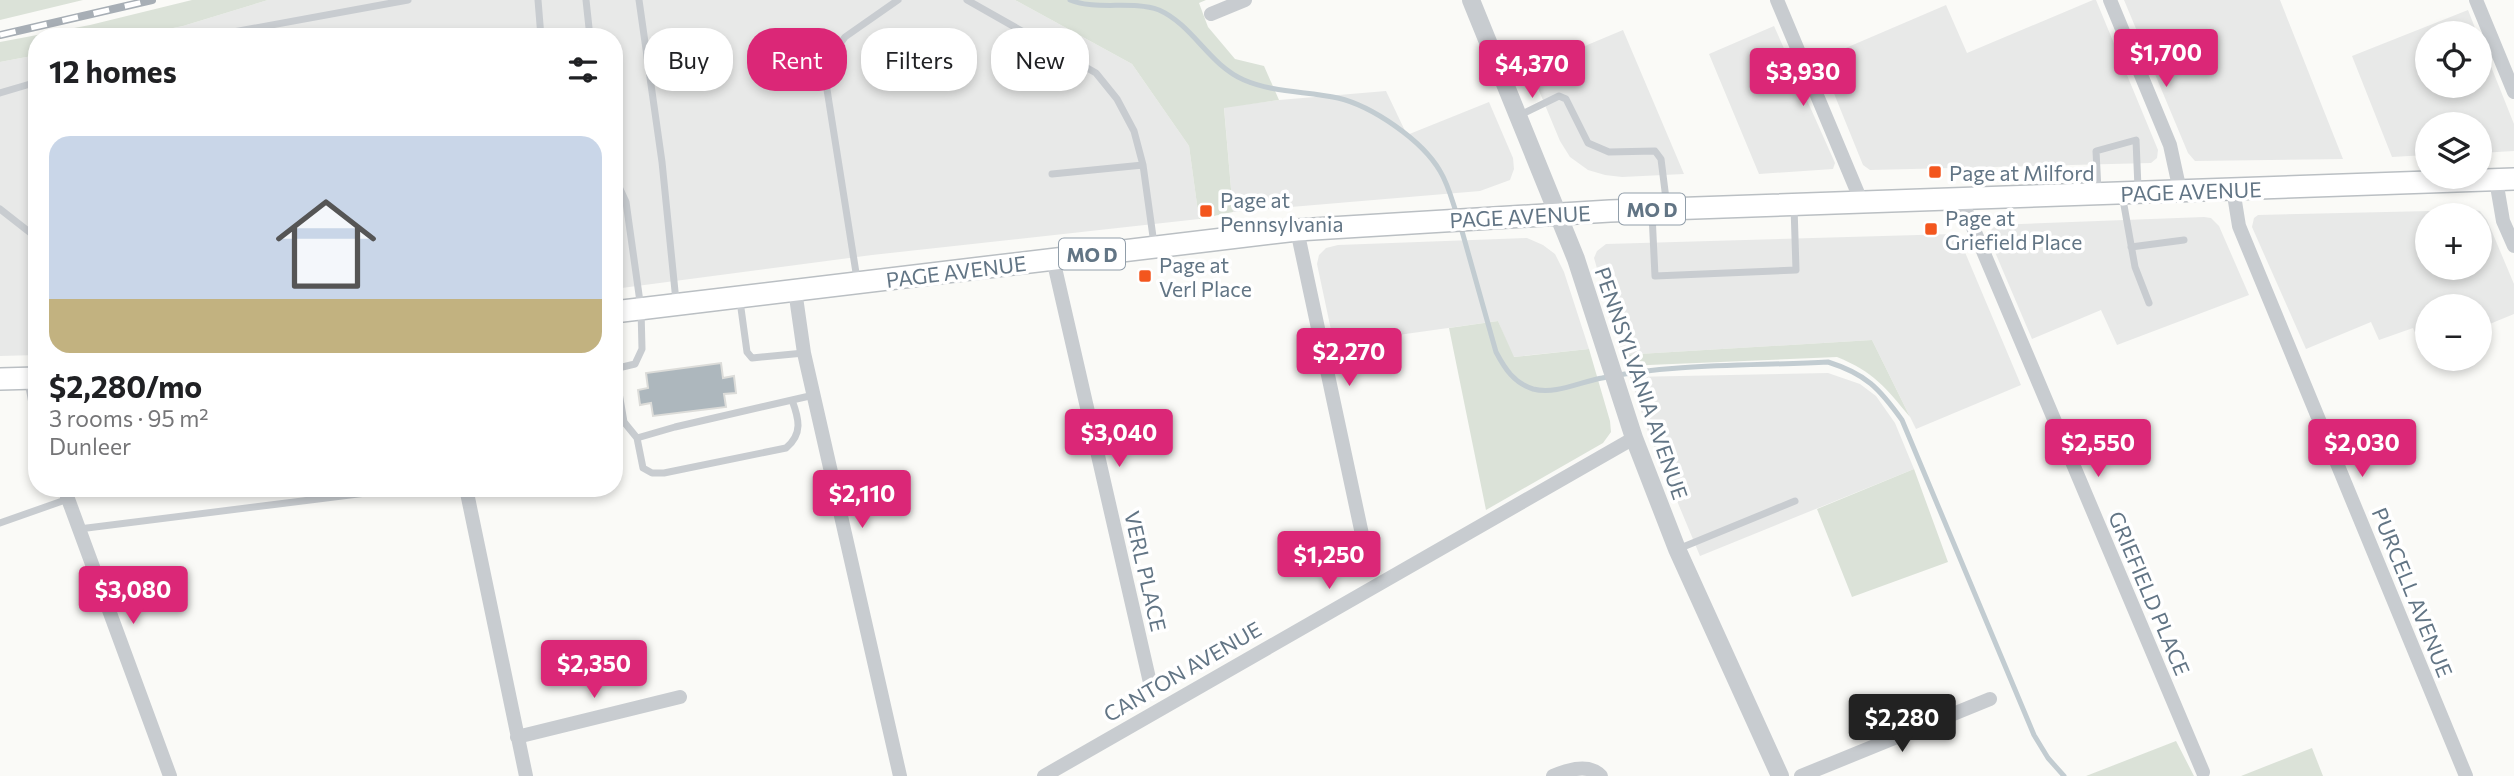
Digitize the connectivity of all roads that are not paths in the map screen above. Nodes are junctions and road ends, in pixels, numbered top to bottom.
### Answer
1 (408, 0) edge
2 (538, 0) edge
3 (586, 0) edge
4 (639, 0) edge
5 (898, 0) edge
6 (967, 0) edge
7 (1245, 0) edge
8 (1471, 0) edge
9 (1777, 0) edge
10 (2110, 0) edge
11 (2476, 0) edge
12 (1211, 14) dead end
13 (255, 28) edge
14 (540, 28) edge
15 (589, 28) edge
16 (28, 85) edge
17 (2514, 92) edge
18 (0, 93) edge
19 (1518, 116) junction
20 (1143, 165) junction
21 (1052, 174) dead end
22 (2505, 180) edge
23 (2233, 189) junction
24 (2180, 191) junction
25 (2130, 193) junction
26 (2098, 194) junction
27 (623, 196) edge
28 (1961, 199) junction
29 (1861, 203) junction
30 (1794, 205) junction
31 (0, 209) edge
32 (1660, 209) junction
33 (1559, 215) junction
34 (1297, 230) junction
35 (28, 231) edge
36 (2184, 240) dead end
37 (2514, 246) edge
38 (1154, 247) junction
39 (2131, 247) junction
40 (1053, 259) junction
41 (858, 283) junction
42 (795, 290) junction
43 (740, 297) junction
44 (2149, 303) dead end
45 (676, 305) junction
46 (641, 309) junction
47 (623, 311) edge
48 (804, 353) junction
49 (623, 367) edge
50 (28, 378) edge
51 (0, 379) edge
52 (814, 395) junction
53 (792, 400) junction
54 (623, 416) edge
55 (637, 438) junction
56 (1634, 438) junction
57 (59, 497) edge
58 (67, 497) edge
59 (334, 497) edge
60 (468, 497) edge
61 (1795, 501) dead end
62 (0, 523) edge
63 (79, 529) junction
64 (1677, 549) junction
65 (1366, 553) dead end
66 (1151, 687) dead end
67 (680, 697) dead end
68 (1990, 699) dead end
69 (517, 737) junction
70 (2203, 772) dead end
71 (170, 776) edge
72 (526, 776) edge
73 (900, 776) edge
74 (1044, 776) edge
75 (1553, 776) edge
76 (1601, 776) edge
77 (1780, 776) edge
78 (1801, 776) edge
79 (2466, 776) edge

1 - 13 lane
2 - 14 lane
3 - 15 lane
4 - 45 lane
5 - 41 lane
6 - 20 lane
7 - 12 street
8 - 19 street, PENNSYLVANIA AVENUE
9 - 29 street
10 - 24 street
11 - 17 street
16 - 18 lane
19 - 32 lane
19 - 33 street, PENNSYLVANIA AVENUE
20 - 21 lane
20 - 38 lane
22 - 23 main road, PAGE AVENUE / MO D
22 - 37 street
23 - 24 main road, PAGE AVENUE / MO D
23 - 79 street, PURCELL AVENUE
24 - 25 main road, PAGE AVENUE / MO D
25 - 26 main road, PAGE AVENUE / MO D
25 - 26 lane
25 - 39 lane
26 - 28 main road, PAGE AVENUE / MO D
27 - 46 lane
28 - 29 main road, PAGE AVENUE / MO D
28 - 70 street, GRIEFIELD PLACE
29 - 30 main road, PAGE AVENUE / MO D
30 - 32 main road, PAGE AVENUE / MO D
30 - 32 lane
31 - 35 lane
32 - 33 main road, PAGE AVENUE / MO D
33 - 34 main road, PAGE AVENUE / MO D
33 - 56 street, PENNSYLVANIA AVENUE
34 - 38 main road, PAGE AVENUE / MO D
34 - 65 street
36 - 39 lane
38 - 40 main road, PAGE AVENUE / MO D
39 - 44 lane
40 - 41 main road, PAGE AVENUE / MO D
40 - 66 street, VERL PLACE
41 - 42 main road, PAGE AVENUE / MO D
42 - 43 main road, PAGE AVENUE / MO D
42 - 48 street
43 - 45 main road, PAGE AVENUE / MO D
43 - 48 lane
45 - 46 main road, PAGE AVENUE / MO D
46 - 47 main road, PAGE AVENUE / MO D
46 - 49 lane
48 - 52 street
50 - 51 main road
52 - 53 lane
52 - 73 street
53 - 55 lane
53 - 55 lane
54 - 55 lane
56 - 64 street, PENNSYLVANIA AVENUE
56 - 74 street, CANTON AVENUE
57 - 62 lane
58 - 63 street
59 - 63 lane
60 - 69 street
61 - 64 lane
63 - 71 street
64 - 77 street, PENNSYLVANIA AVENUE
67 - 69 street
68 - 78 street
69 - 72 street
75 - 76 street

